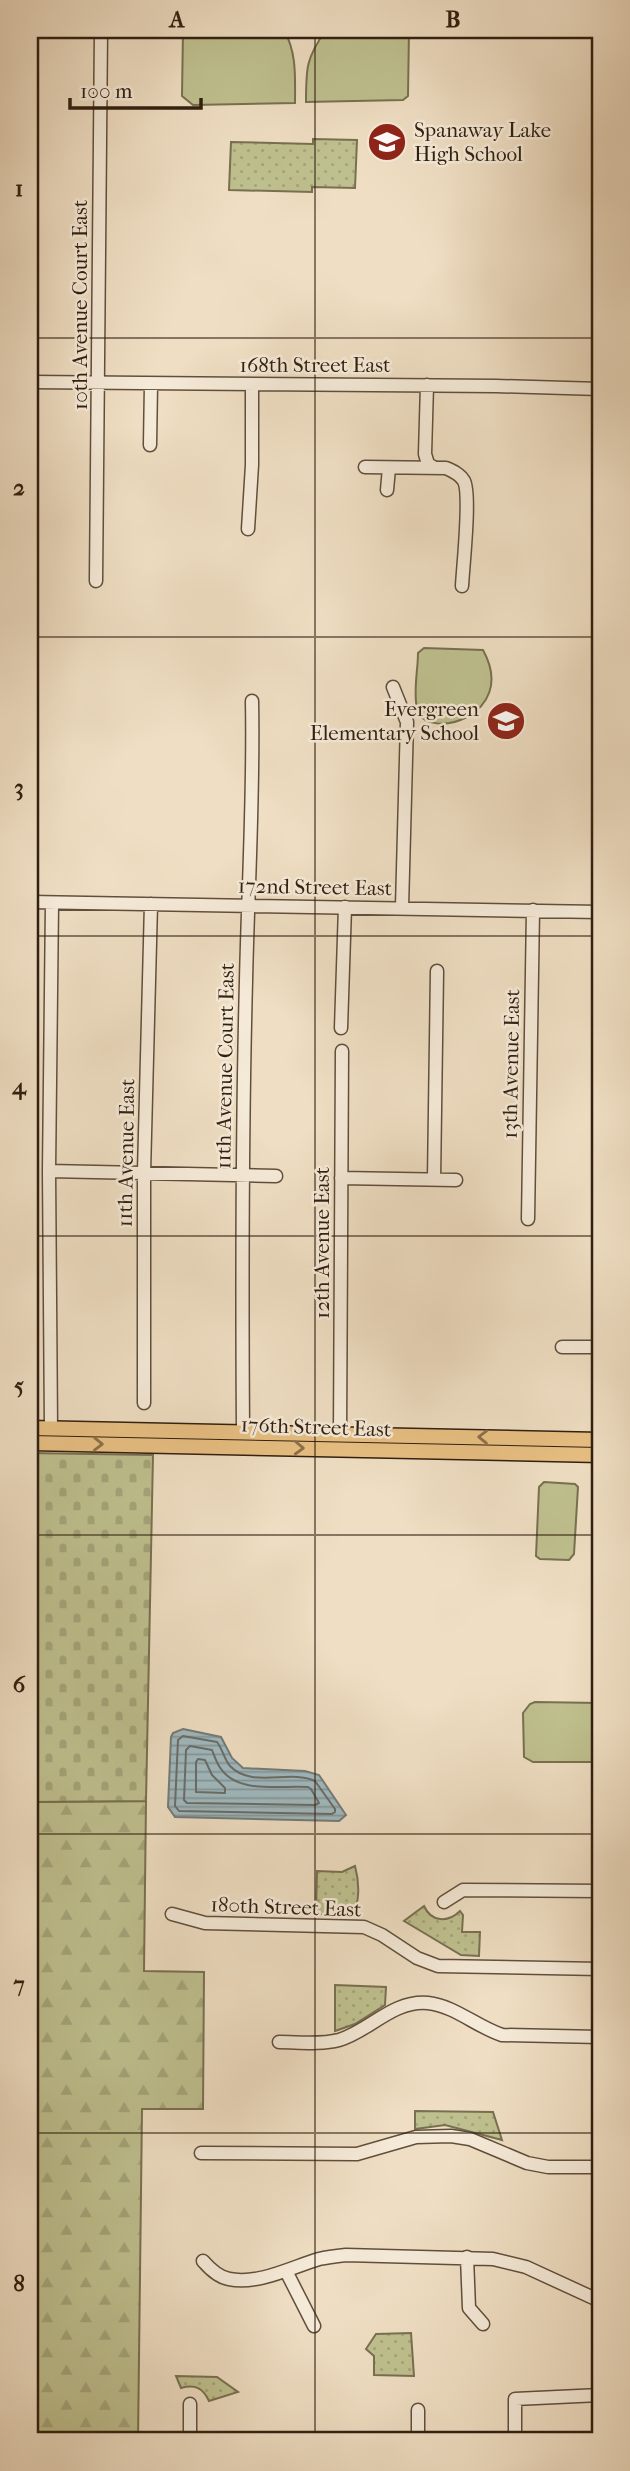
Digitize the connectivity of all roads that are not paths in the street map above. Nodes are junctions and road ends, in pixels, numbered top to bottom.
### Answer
1 (101, 30) edge
2 (30, 382) edge
3 (98, 383) junction
4 (151, 384) junction
5 (252, 384) junction
6 (427, 385) junction
7 (600, 389) edge
8 (150, 445) dead end
9 (365, 467) dead end
10 (433, 467) junction
11 (389, 468) junction
12 (387, 490) dead end
13 (248, 529) dead end
14 (96, 581) dead end
15 (462, 586) dead end
16 (393, 687) dead end
17 (253, 701) dead end
18 (30, 902) edge
19 (52, 902) junction
20 (150, 904) junction
21 (247, 905) junction
22 (345, 907) junction
23 (402, 907) junction
24 (533, 910) junction
25 (600, 912) edge
26 (437, 971) dead end
27 (341, 1028) dead end
28 (342, 1051) dead end
29 (49, 1171) junction
30 (144, 1172) junction
31 (241, 1175) junction
32 (276, 1176) dead end
33 (341, 1178) junction
34 (433, 1180) junction
35 (456, 1180) dead end
36 (528, 1219) dead end
37 (562, 1347) dead end
38 (600, 1347) edge
39 (144, 1403) dead end
40 (30, 1428) edge
41 (51, 1428) junction
42 (243, 1432) junction
43 (340, 1434) junction
44 (600, 1440) edge
45 (30, 1443) edge
46 (167, 1445) junction
47 (600, 1447) edge
48 (518, 1452) junction
49 (600, 1455) edge
50 (600, 1891) edge
51 (444, 1902) dead end
52 (172, 1914) dead end
53 (600, 1969) edge
54 (600, 2038) edge
55 (279, 2042) dead end
56 (201, 2153) dead end
57 (600, 2167) edge
58 (467, 2257) junction
59 (203, 2261) dead end
60 (286, 2272) junction
61 (600, 2301) edge
62 (482, 2324) dead end
63 (314, 2326) dead end
64 (600, 2395) edge
65 (190, 2404) dead end
66 (418, 2410) dead end
67 (190, 2441) edge
68 (418, 2441) edge
69 (515, 2441) edge

1 - 3 street, 10th Avenue Court East
2 - 3 street, 168th Street East
3 - 4 street, 168th Street East
3 - 14 street, 10th Avenue Court East
4 - 5 street, 168th Street East
4 - 8 street
5 - 6 street, 168th Street East
5 - 13 street
6 - 7 street, 168th Street East
6 - 10 street
9 - 11 street
10 - 11 street
10 - 15 street
11 - 12 street
16 - 23 street
17 - 21 street, 11th Avenue Court East
18 - 19 street, 172nd Street East
19 - 20 street, 172nd Street East
19 - 29 street
20 - 21 street, 172nd Street East
20 - 30 street, 11th Avenue East
21 - 22 street, 172nd Street East
21 - 31 street, 11th Avenue Court East
22 - 23 street, 172nd Street East
22 - 27 street
23 - 24 street, 172nd Street East
24 - 25 street, 172nd Street East
24 - 36 street, 13th Avenue East
26 - 34 street
28 - 33 street, 12th Avenue East
29 - 30 street
29 - 41 street
30 - 31 street
30 - 39 street, 11th Avenue East
31 - 32 street
31 - 42 street, 11th Avenue Court East
33 - 34 street
33 - 43 street, 12th Avenue East
34 - 35 street
37 - 38 street
40 - 41 main road, 176th Street East
41 - 42 main road, 176th Street East
42 - 43 main road, 176th Street East
42 - 46 main road
44 -> 43 main road, 176th Street East
45 -> 46 main road, 176th Street East
46 -> 48 main road, 176th Street East
47 - 48 main road
48 - 49 main road, 176th Street East
50 - 51 street
52 - 53 street, 180th Street East
54 - 55 street
56 - 57 street
58 - 60 street
58 - 61 street
58 - 62 street
59 - 60 street
60 - 63 street
64 - 69 street
65 - 67 street
66 - 68 street

